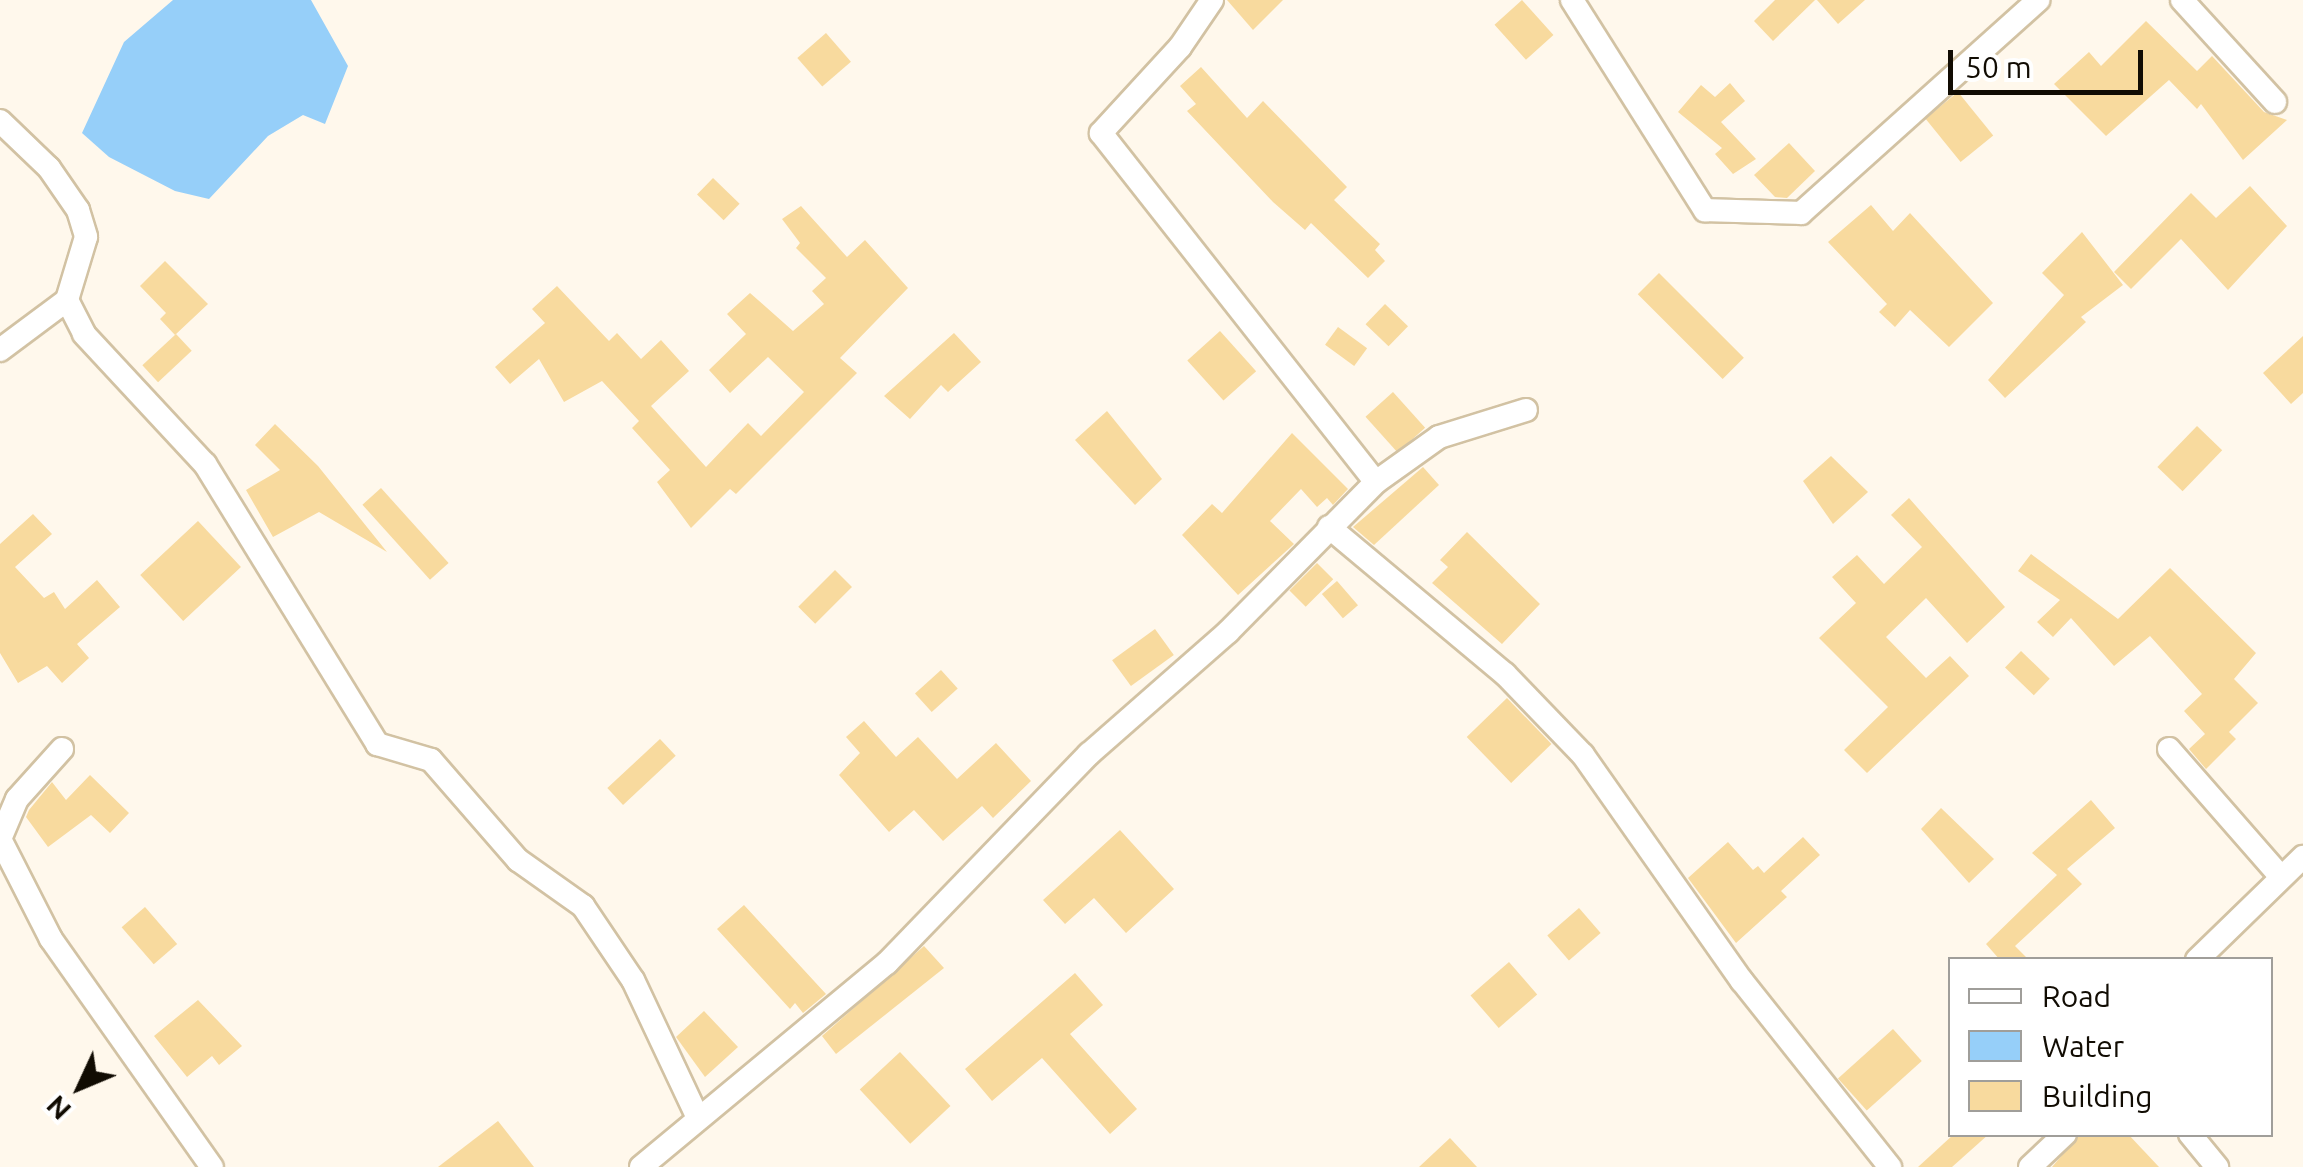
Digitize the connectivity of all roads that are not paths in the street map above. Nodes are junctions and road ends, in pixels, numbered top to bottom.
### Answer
1 (1212, 0) edge
2 (1572, 0) edge
3 (2038, 0) edge
4 (2182, 0) edge
5 (2275, 102) dead end
6 (0, 121) edge
7 (67, 300) junction
8 (0, 350) edge
9 (1526, 410) dead end
10 (1376, 482) junction
11 (1329, 527) junction
12 (62, 749) dead end
13 (2169, 749) dead end
14 (2303, 858) edge
15 (2281, 877) junction
16 (2200, 957) edge
17 (698, 1118) junction
18 (2061, 1137) edge
19 (2192, 1137) edge
20 (212, 1167) edge
21 (641, 1167) edge
22 (1890, 1167) edge
23 (2030, 1167) edge
24 (2217, 1167) edge

1 - 10 street
2 - 3 street
4 - 5 street
6 - 7 street
7 - 8 street
7 - 17 street
9 - 10 street
10 - 11 street
11 - 17 street
11 - 22 street
12 - 20 street
13 - 15 street
14 - 15 street
15 - 16 street
17 - 21 street
18 - 23 street
19 - 24 street

